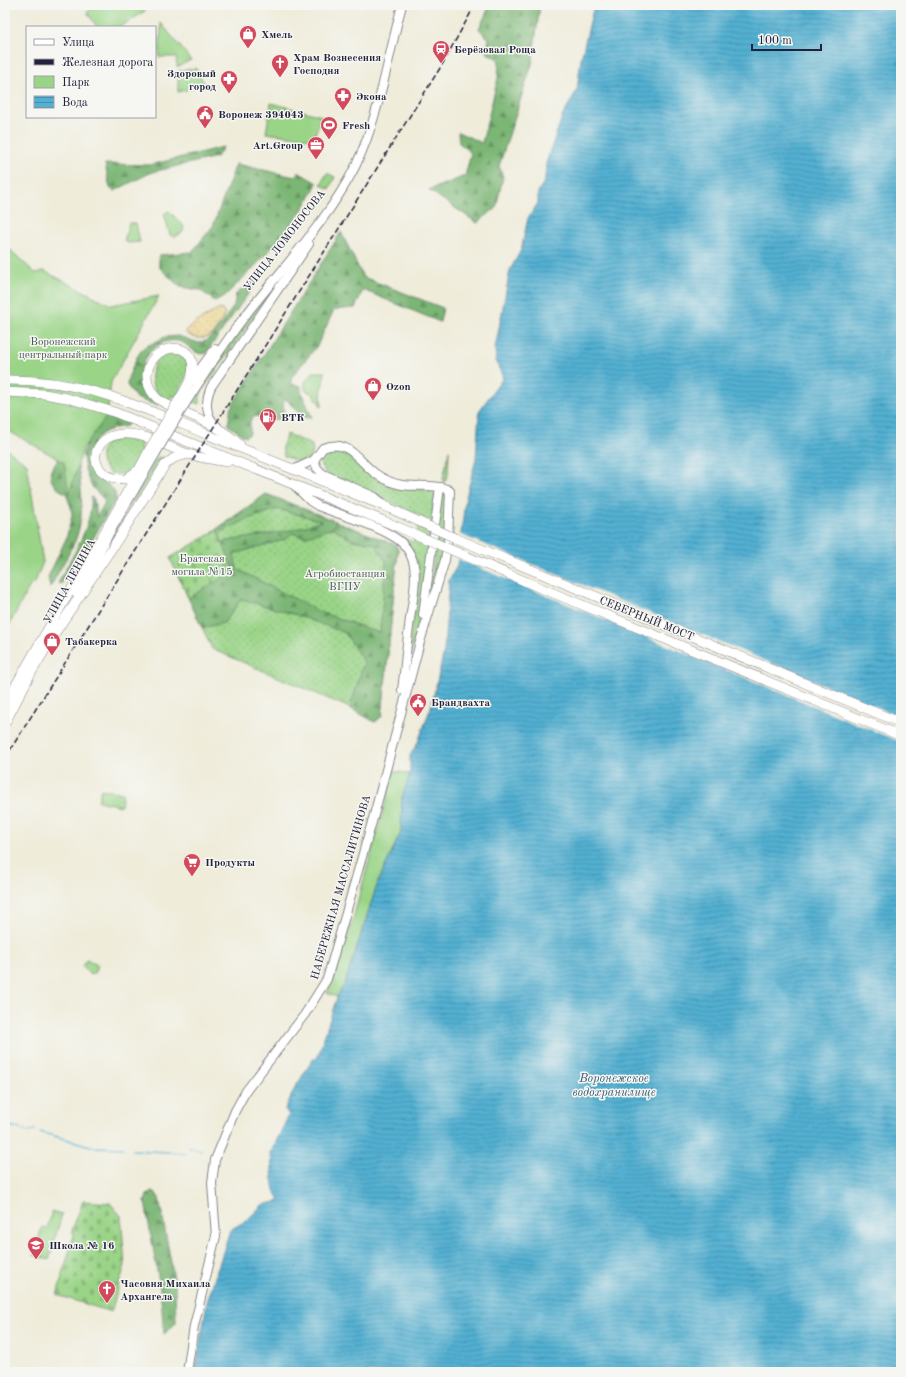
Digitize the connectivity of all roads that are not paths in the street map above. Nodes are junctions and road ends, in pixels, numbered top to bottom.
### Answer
1 (397, 5) edge
2 (402, 5) edge
3 (321, 220) junction
4 (5, 380) edge
5 (5, 392) edge
6 (183, 397) junction
7 (221, 430) junction
8 (242, 448) junction
9 (153, 451) junction
10 (188, 454) junction
11 (314, 460) junction
12 (245, 466) junction
13 (141, 467) junction
14 (295, 469) junction
15 (294, 486) junction
16 (440, 487) junction
17 (388, 508) junction
18 (70, 610) junction
19 (53, 628) junction
20 (420, 642) junction
21 (5, 705) edge
22 (398, 720) junction
23 (5, 723) edge
24 (901, 723) edge
25 (901, 736) edge
26 (187, 1372) edge

1 - 6 main road, УЛИЦА ЛОМОНОСОВА
2 - 3 main road, УЛИЦА ЛОМОНОСОВА
3 - 6 main road
3 - 7 main road
4 - 8 main road, СЕВЕРНЫЙ МОСТ
5 - 12 main road
6 - 7 main road
6 - 9 main road, bridge
7 - 8 main road
8 - 14 main road, СЕВЕРНЫЙ МОСТ
9 - 13 main road, УЛИЦА ЛЕНИНА
9 - 18 main road, УЛИЦА ЛЕНИНА
10 - 12 main road
10 - 13 main road
10 - 18 main road
11 - 14 main road
11 - 16 main road
11 - 17 main road
12 - 15 main road, СЕВЕРНЫЙ МОСТ
13 - 19 main road, УЛИЦА ЛЕНИНА
14 - 17 main road, СЕВЕРНЫЙ МОСТ
15 - 22 main road
15 - 25 main road, СЕВЕРНЫЙ МОСТ, bridge
16 - 20 main road, НАБЕРЕЖНАЯ МАССАЛИТИНОВА
16 - 20 main road, НАБЕРЕЖНАЯ МАССАЛИТИНОВА
17 - 24 main road, СЕВЕРНЫЙ МОСТ, bridge
18 - 19 main road, УЛИЦА ЛЕНИНА
19 - 21 main road, УЛИЦА ЛЕНИНА
19 - 23 main road, УЛИЦА ЛЕНИНА
20 - 22 main road, НАБЕРЕЖНАЯ МАССАЛИТИНОВА
22 - 26 main road, НАБЕРЕЖНАЯ МАССАЛИТИНОВА

